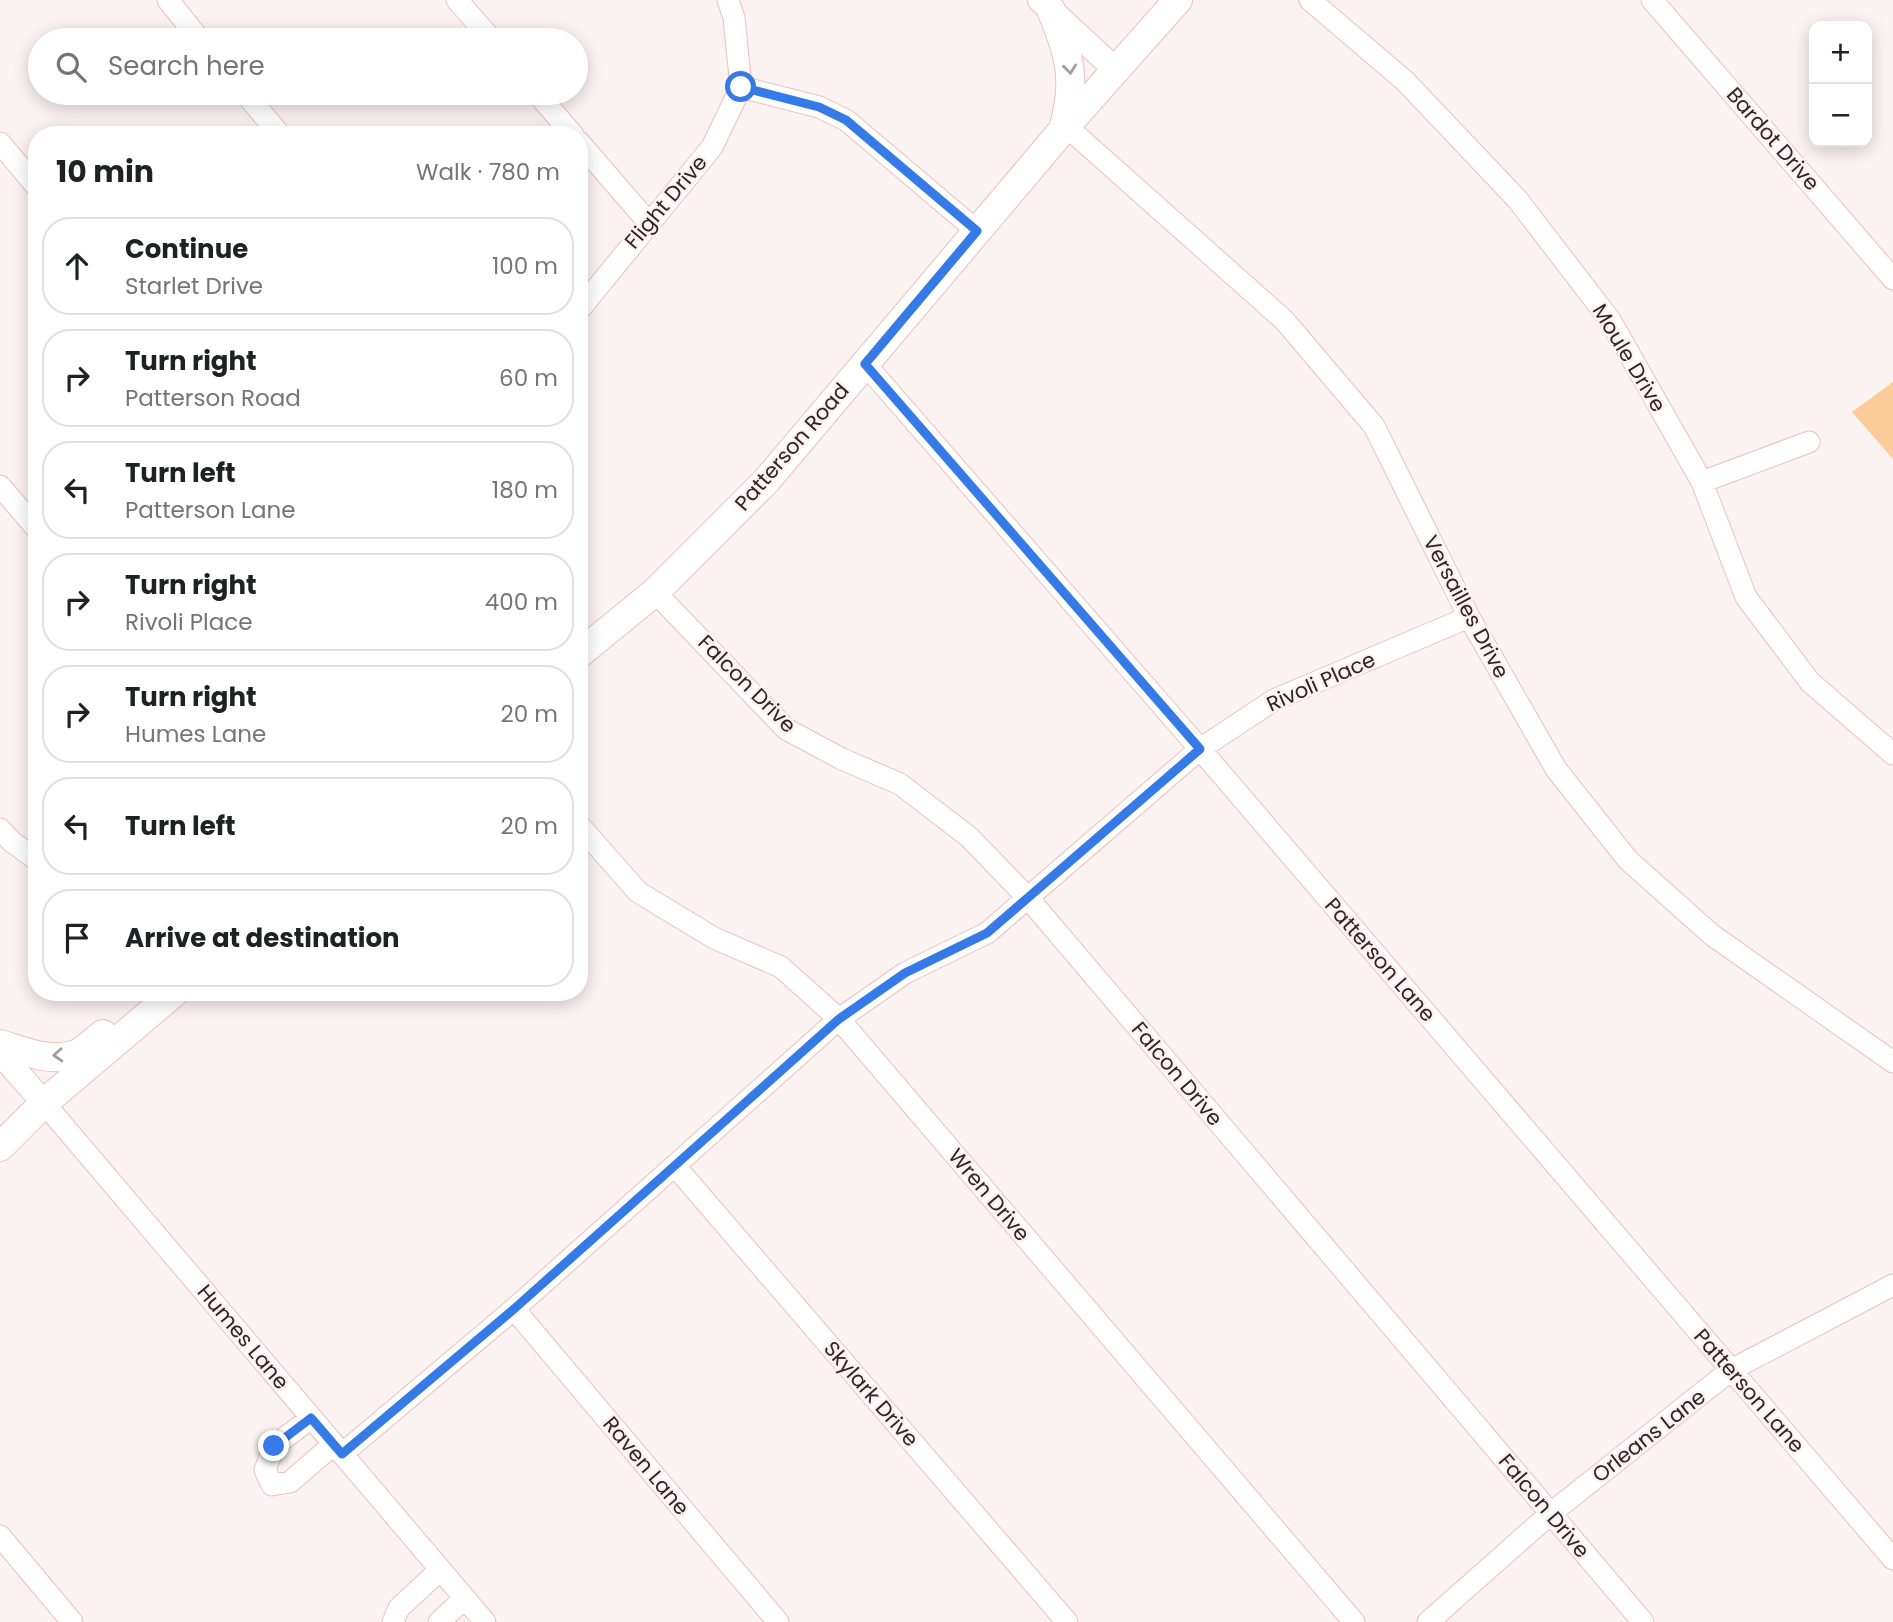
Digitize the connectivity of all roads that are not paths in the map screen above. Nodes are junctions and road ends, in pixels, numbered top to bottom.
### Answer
1 (168, 0) edge
2 (457, 0) edge
3 (728, 0) edge
4 (1178, 0) edge
5 (1310, 0) edge
6 (1652, 0) edge
7 (1046, 5) edge
8 (190, 28) edge
9 (482, 28) edge
10 (1116, 71) junction
11 (741, 87) junction
12 (254, 105) edge
13 (547, 105) edge
14 (272, 126) edge
15 (565, 126) edge
16 (1064, 128) junction
17 (0, 143) edge
18 (588, 152) edge
19 (28, 176) edge
20 (648, 222) junction
21 (977, 231) junction
22 (1893, 278) edge
23 (588, 299) edge
24 (865, 364) junction
25 (1809, 442) dead end
26 (1702, 482) junction
27 (0, 486) edge
28 (28, 519) edge
29 (655, 592) junction
30 (1469, 618) junction
31 (588, 647) edge
32 (1200, 749) junction
33 (1893, 754) edge
34 (0, 829) edge
35 (588, 835) edge
36 (28, 854) edge
37 (1028, 898) junction
38 (142, 1001) edge
39 (164, 1001) edge
40 (839, 1019) junction
41 (0, 1044) edge
42 (0, 1054) edge
43 (1893, 1062) edge
44 (44, 1103) junction
45 (0, 1147) edge
46 (675, 1166) junction
47 (1893, 1285) edge
48 (514, 1309) junction
49 (1731, 1370) junction
50 (311, 1418) junction
51 (338, 1449) junction
52 (1550, 1514) junction
53 (0, 1536) edge
54 (1893, 1559) edge
55 (440, 1570) junction
56 (465, 1598) junction
57 (72, 1622) edge
58 (393, 1622) edge
59 (439, 1622) edge
60 (485, 1622) edge
61 (778, 1622) edge
62 (1067, 1622) edge
63 (1354, 1622) edge
64 (1428, 1622) edge
65 (1643, 1622) edge

1 - 8 street
2 - 9 street
3 - 11 street
4 - 10 main road, Patterson Road
5 - 26 street, Moule Drive
6 - 22 street, Bardot Drive
7 - 10 street
7 -> 16 main road
10 - 16 main road, Patterson Road
11 - 20 street, Flight Drive
11 - 21 street
12 - 14 street
13 - 15 street
16 - 21 main road, Patterson Road
16 - 30 street, Versailles Drive
17 - 19 street
18 - 20 street
20 - 23 street, Flight Drive
21 - 24 main road, Patterson Road
24 - 29 main road, Patterson Road
24 - 32 street, Patterson Lane
25 - 26 street
26 - 33 street, Moule Drive
27 - 28 street
29 - 31 main road, Patterson Road
29 - 37 street, Falcon Drive
30 - 32 street, Rivoli Place
30 - 43 street, Versailles Drive
32 - 37 street, Rivoli Place
32 - 49 street, Patterson Lane
34 - 36 street
35 - 40 street, Wren Drive
37 - 40 street, Rivoli Place
37 - 52 street, Falcon Drive
38 -> 41 main road
39 - 44 main road
40 - 46 street, Rivoli Place
40 - 63 street, Wren Drive
42 - 44 street, Humes Lane
44 - 45 main road
44 - 50 street, Humes Lane
46 - 48 street, Rivoli Place
46 - 62 street, Skylark Drive
47 - 49 street, Orleans Lane
48 - 51 street, Rivoli Place
48 - 61 street, Raven Lane
49 - 52 street, Orleans Lane
49 - 54 street, Patterson Lane
50 - 51 street, Humes Lane
50 - 51 street, Rivoli Place
51 - 55 street, Humes Lane
52 - 64 street, Orleans Lane
52 - 65 street, Falcon Drive
53 - 57 street
55 - 56 street, Humes Lane
55 - 58 street
56 - 59 street
56 - 60 street, Humes Lane

